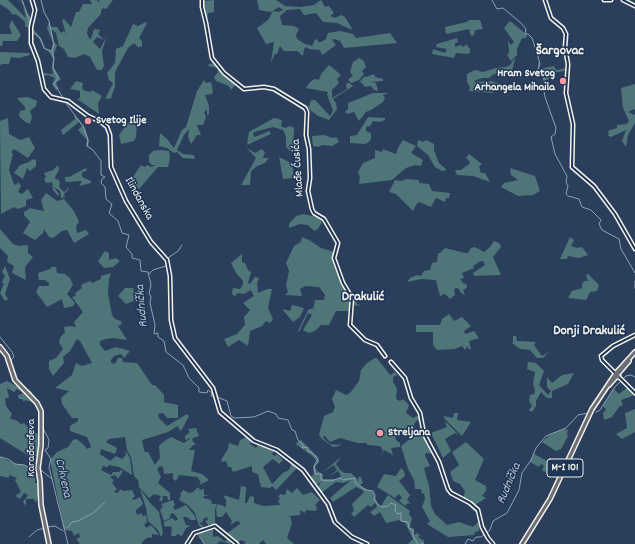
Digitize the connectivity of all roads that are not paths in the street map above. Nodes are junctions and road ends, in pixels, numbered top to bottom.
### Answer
1 (32, 0) edge
2 (202, 0) edge
3 (545, 0) edge
4 (604, 0) edge
5 (611, 0) edge
6 (623, 0) edge
7 (635, 6) edge
8 (635, 249) edge
9 (635, 335) edge
10 (0, 347) edge
11 (635, 353) edge
12 (385, 356) dead end
13 (391, 362) dead end
14 (618, 375) junction
15 (635, 393) edge
16 (49, 544) edge
17 (187, 544) edge
18 (237, 544) edge
19 (367, 544) edge
20 (493, 544) edge
21 (523, 544) edge

1 - 19 street, Ilindanska
2 - 12 street, Mlađe Ćusića
3 - 8 street
4 - 5 street
6 - 7 street
9 - 14 street
10 - 16 main road, Karađorđeva
11 - 14 main road, M-I 101
13 - 20 street
14 - 15 street
14 - 21 main road, M-I 101
14 - 21 main road, M-I 101
17 - 18 street

